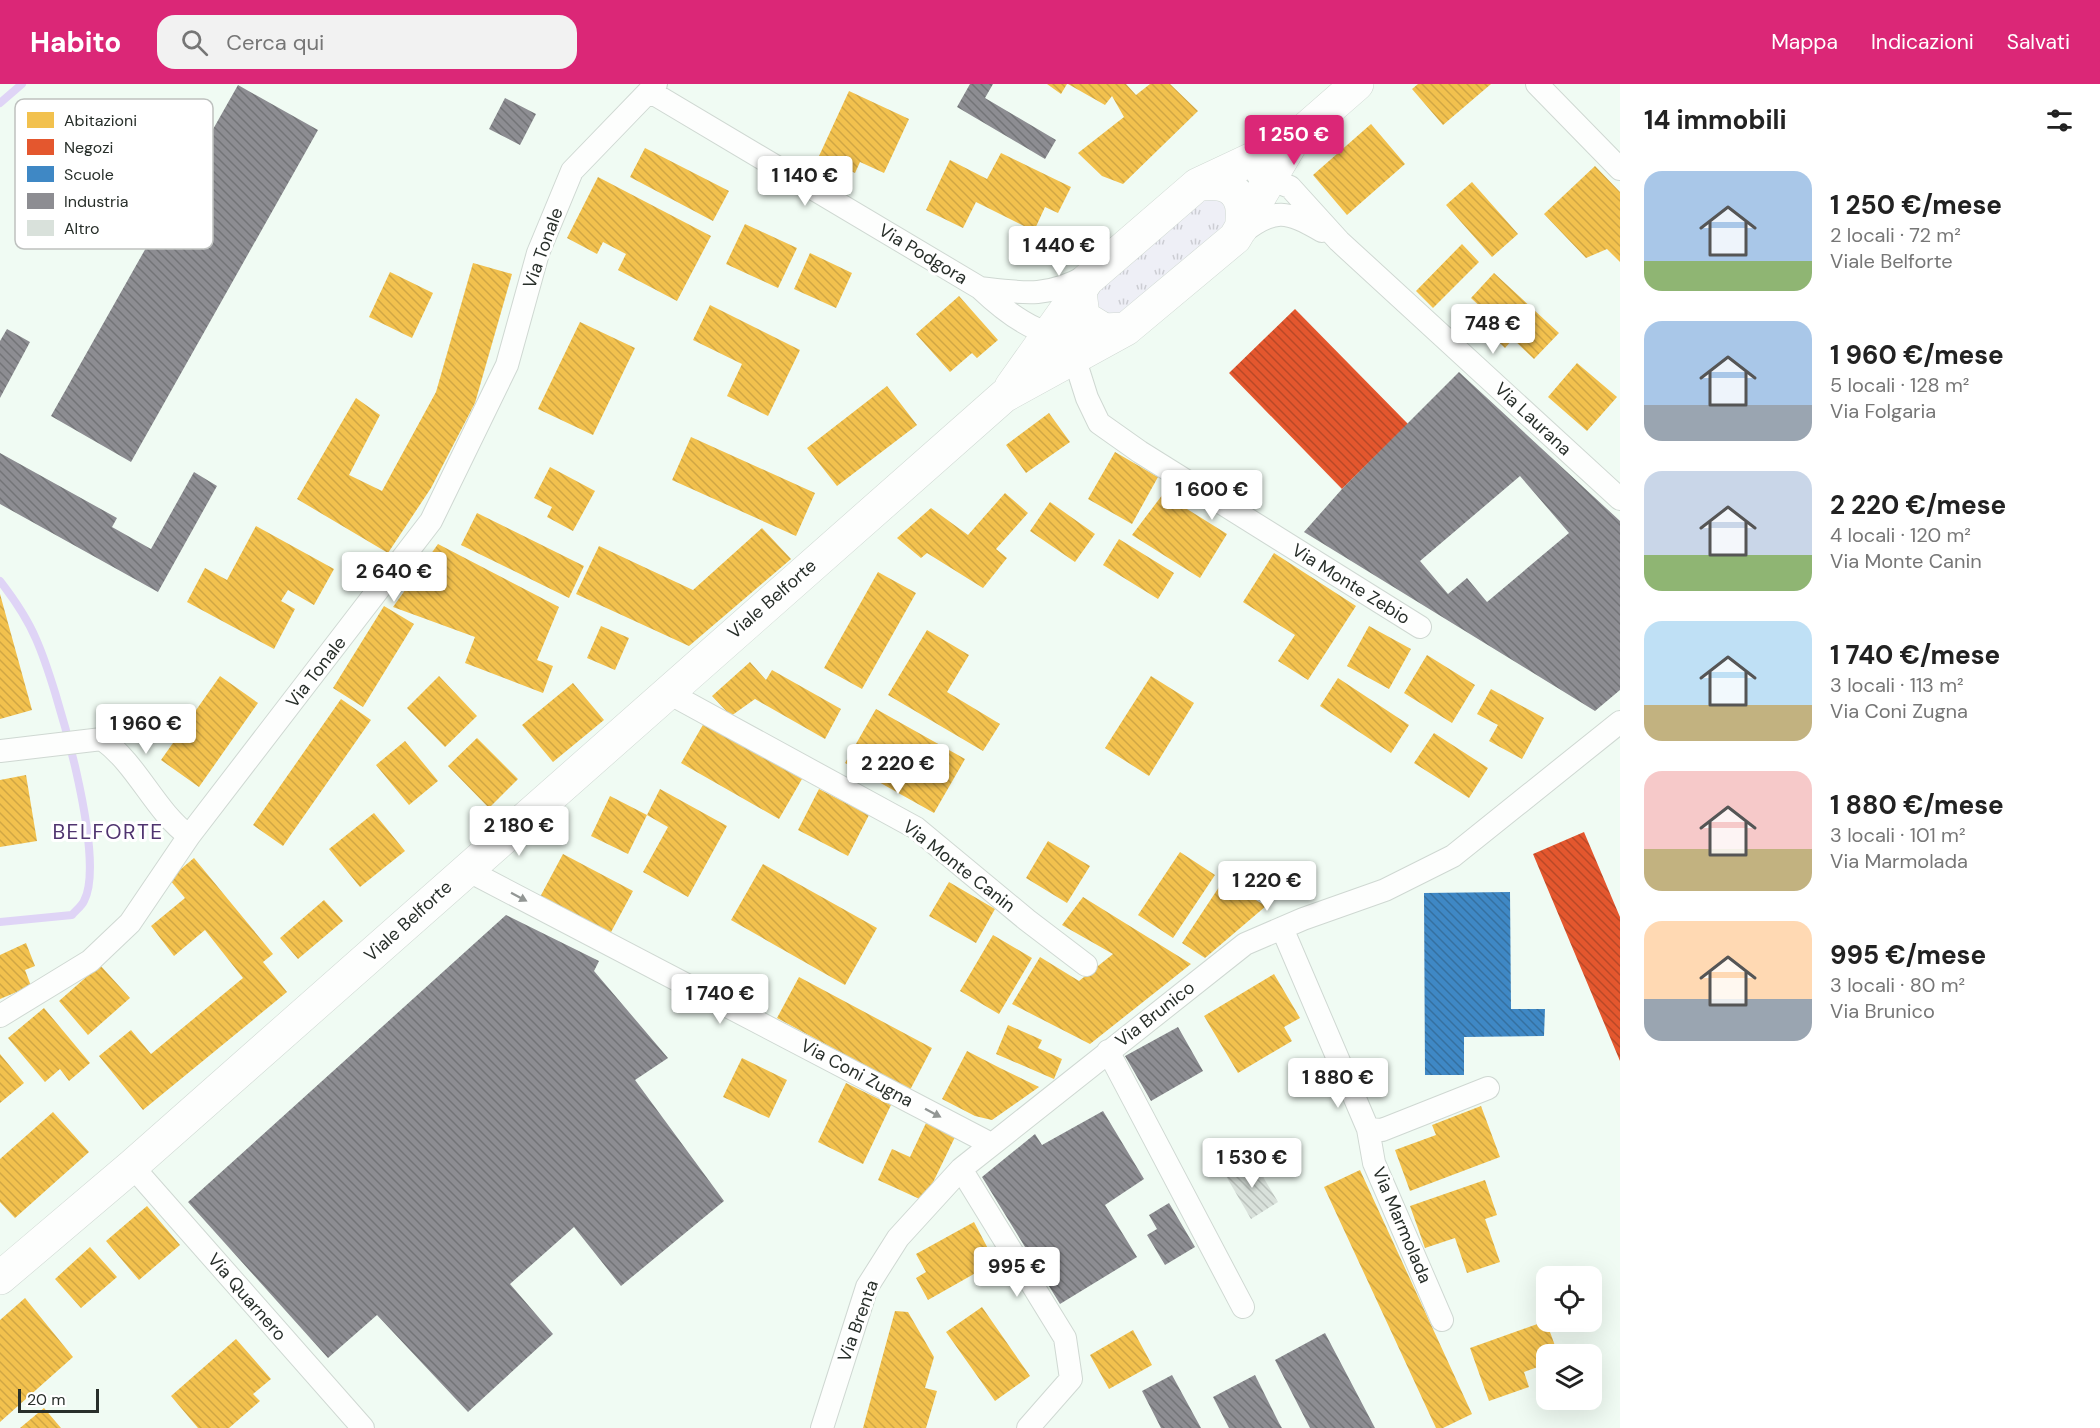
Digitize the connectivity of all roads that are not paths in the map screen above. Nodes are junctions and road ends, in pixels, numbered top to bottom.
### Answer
1 (1357, 84) edge
2 (1537, 84) edge
3 (653, 87) edge
4 (1293, 141) junction
5 (1620, 169) edge
6 (1272, 179) junction
7 (1206, 180) junction
8 (1238, 233) junction
9 (1339, 241) junction
10 (1093, 275) junction
11 (980, 288) junction
12 (1050, 333) junction
13 (1115, 335) junction
14 (1074, 357) junction
15 (1004, 396) junction
16 (1620, 499) edge
17 (1420, 627) dead end
18 (667, 692) junction
19 (1620, 722) edge
20 (0, 751) edge
21 (189, 836) junction
22 (467, 870) junction
23 (1282, 928) junction
24 (1086, 965) dead end
25 (0, 1016) edge
26 (1108, 1051) junction
27 (1488, 1088) dead end
28 (1368, 1129) junction
29 (991, 1144) junction
30 (132, 1166) junction
31 (961, 1169) junction
32 (0, 1278) edge
33 (1243, 1307) dead end
34 (1442, 1320) dead end
35 (363, 1428) edge
36 (822, 1428) edge
37 (1028, 1428) edge

1 - 4 main road
2 - 5 street
3 - 11 street, Via Podgora
3 - 21 street, Via Tonale
4 - 6 main road
4 - 7 main road
6 - 7 street, Via Laurana
6 - 8 main road
6 - 9 street, Via Laurana
7 - 8 main road
7 - 10 main road, Viale Belforte
8 - 9 street, Via Laurana
8 - 13 main road, Viale Belforte
9 - 16 street, Via Laurana
10 - 11 street, Via Podgora
10 - 12 main road, Viale Belforte
10 - 13 main road
11 - 12 street, Via Podgora
12 - 13 street, Via Podgora
12 - 15 main road, Viale Belforte
13 - 14 main road, Viale Belforte
14 - 15 main road, Viale Belforte
14 - 17 street, Via Monte Zebio
15 - 18 main road, Viale Belforte
18 - 22 main road, Viale Belforte
18 - 24 street, Via Monte Canin
19 - 23 street, Via Brunico
20 - 21 street
21 - 25 street, Via Tonale
22 -> 29 street, Via Coni Zugna
22 - 30 main road, Viale Belforte
23 - 26 street, Via Brunico
23 - 28 street, Via Marmolada
26 - 29 street, Via Brunico
26 - 33 street
27 - 28 street
28 - 34 street, Via Marmolada
29 - 31 street, Via Brunico
30 - 32 main road, Viale Belforte
30 - 35 street, Via Quarnero
31 - 36 street, Via Brenta
31 - 37 street

